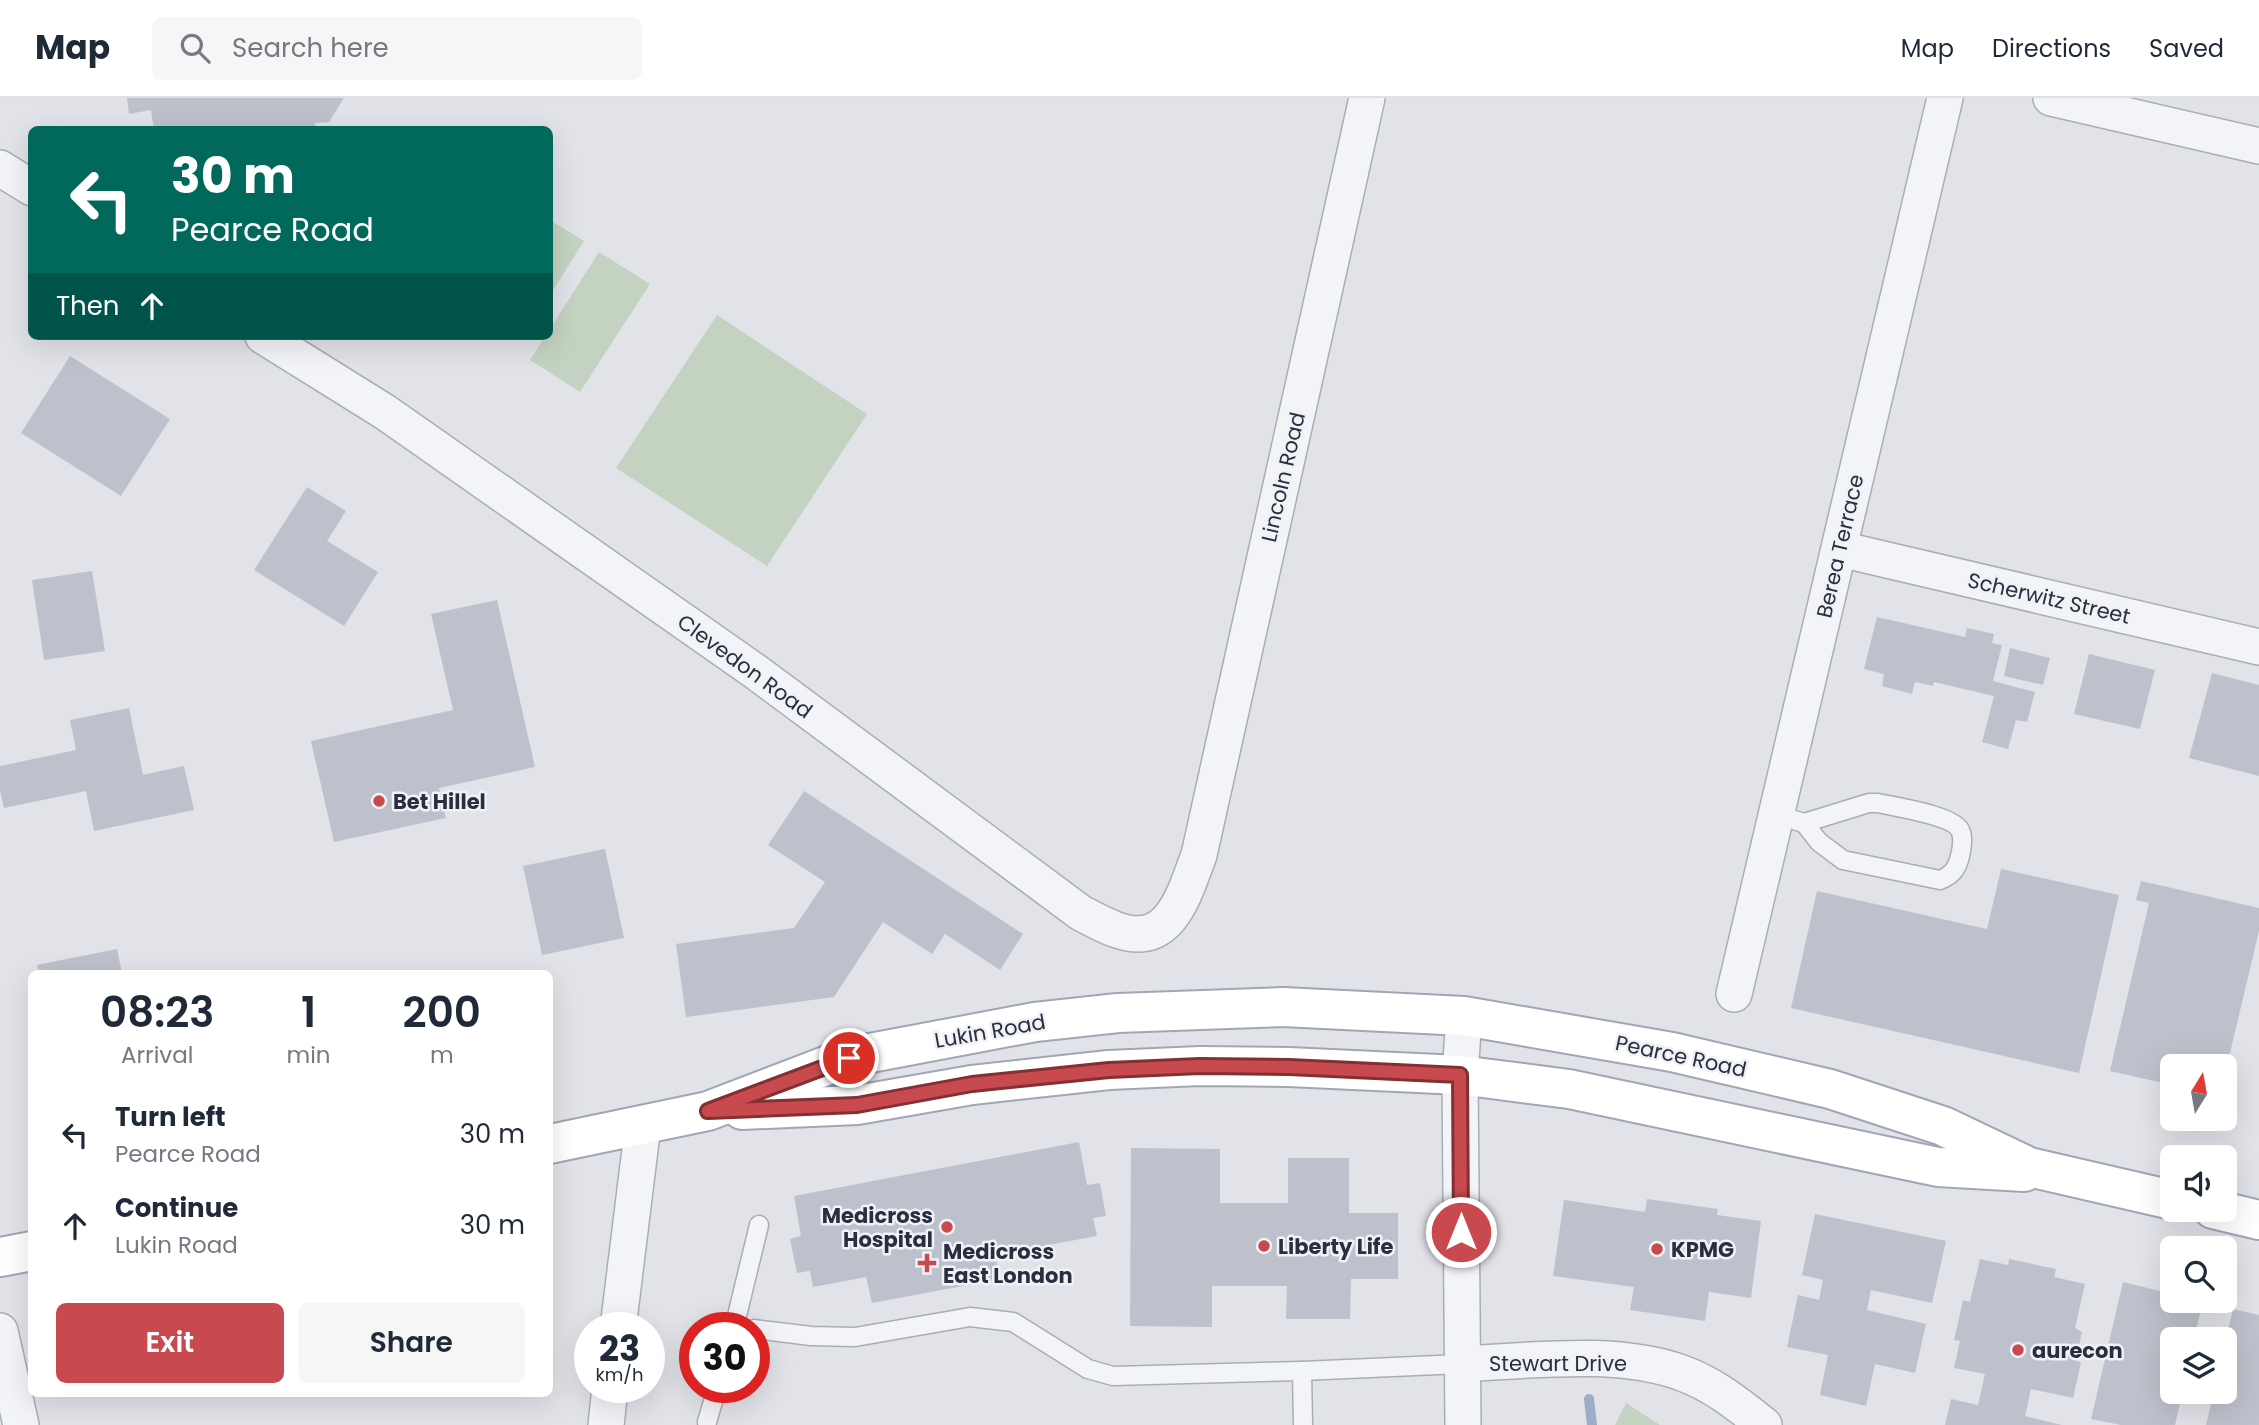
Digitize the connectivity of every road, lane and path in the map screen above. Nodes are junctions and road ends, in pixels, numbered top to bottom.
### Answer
1 (1367, 98) edge
2 (1945, 98) edge
3 (2051, 98) edge
4 (2259, 146) edge
5 (0, 168) edge
6 (28, 186) edge
7 (269, 340) edge
8 (1840, 549) junction
9 (2259, 647) edge
10 (1791, 819) junction
11 (1199, 855) joint
12 (1734, 993) dead end
13 (1283, 1007) joint
14 (1464, 1016) junction
15 (1289, 1067) joint
16 (1460, 1075) junction
17 (708, 1111) junction
18 (643, 1125) junction
19 (553, 1143) edge
20 (2063, 1175) junction
21 (2160, 1197) edge
22 (2237, 1215) edge
23 (2259, 1220) edge
24 (759, 1225) dead end
25 (28, 1252) edge
26 (0, 1257) edge
27 (620, 1312) edge
28 (745, 1312) edge
29 (0, 1331) edge
30 (770, 1331) edge
31 (1461, 1364) junction
32 (1302, 1371) junction
33 (608, 1403) edge
34 (713, 1403) edge
35 (707, 1422) dead end
36 (21, 1425) edge
37 (606, 1425) edge
38 (1303, 1425) edge
39 (1462, 1425) edge
40 (1764, 1425) edge

1 - 11 street, Lincoln Road
2 - 8 street, Berea Terrace
3 - 4 street
5 - 6 street
7 - 11 street, Clevedon Road
8 - 9 street, Scherwitz Street
8 - 10 street, Berea Terrace
10 - 10 lane
10 - 12 street, Berea Terrace
13 - 14 main road, Pearce Road
13 - 17 main road, Lukin Road
14 - 16 street
14 - 20 main road, Pearce Road
15 - 16 main road, Pearce Road
15 - 17 main road, Lukin Road
16 - 20 main road, Pearce Road
16 - 31 street
17 - 18 main road, Lukin Road
18 - 19 main road, Lukin Road
18 - 27 street
20 - 21 main road, Pearce Road
22 - 23 main road
24 - 28 lane
25 - 26 main road
29 - 36 street
30 - 32 lane
31 - 32 lane
31 - 39 street
31 - 40 street, Stewart Drive
32 - 38 lane
33 - 37 street
34 - 35 lane

